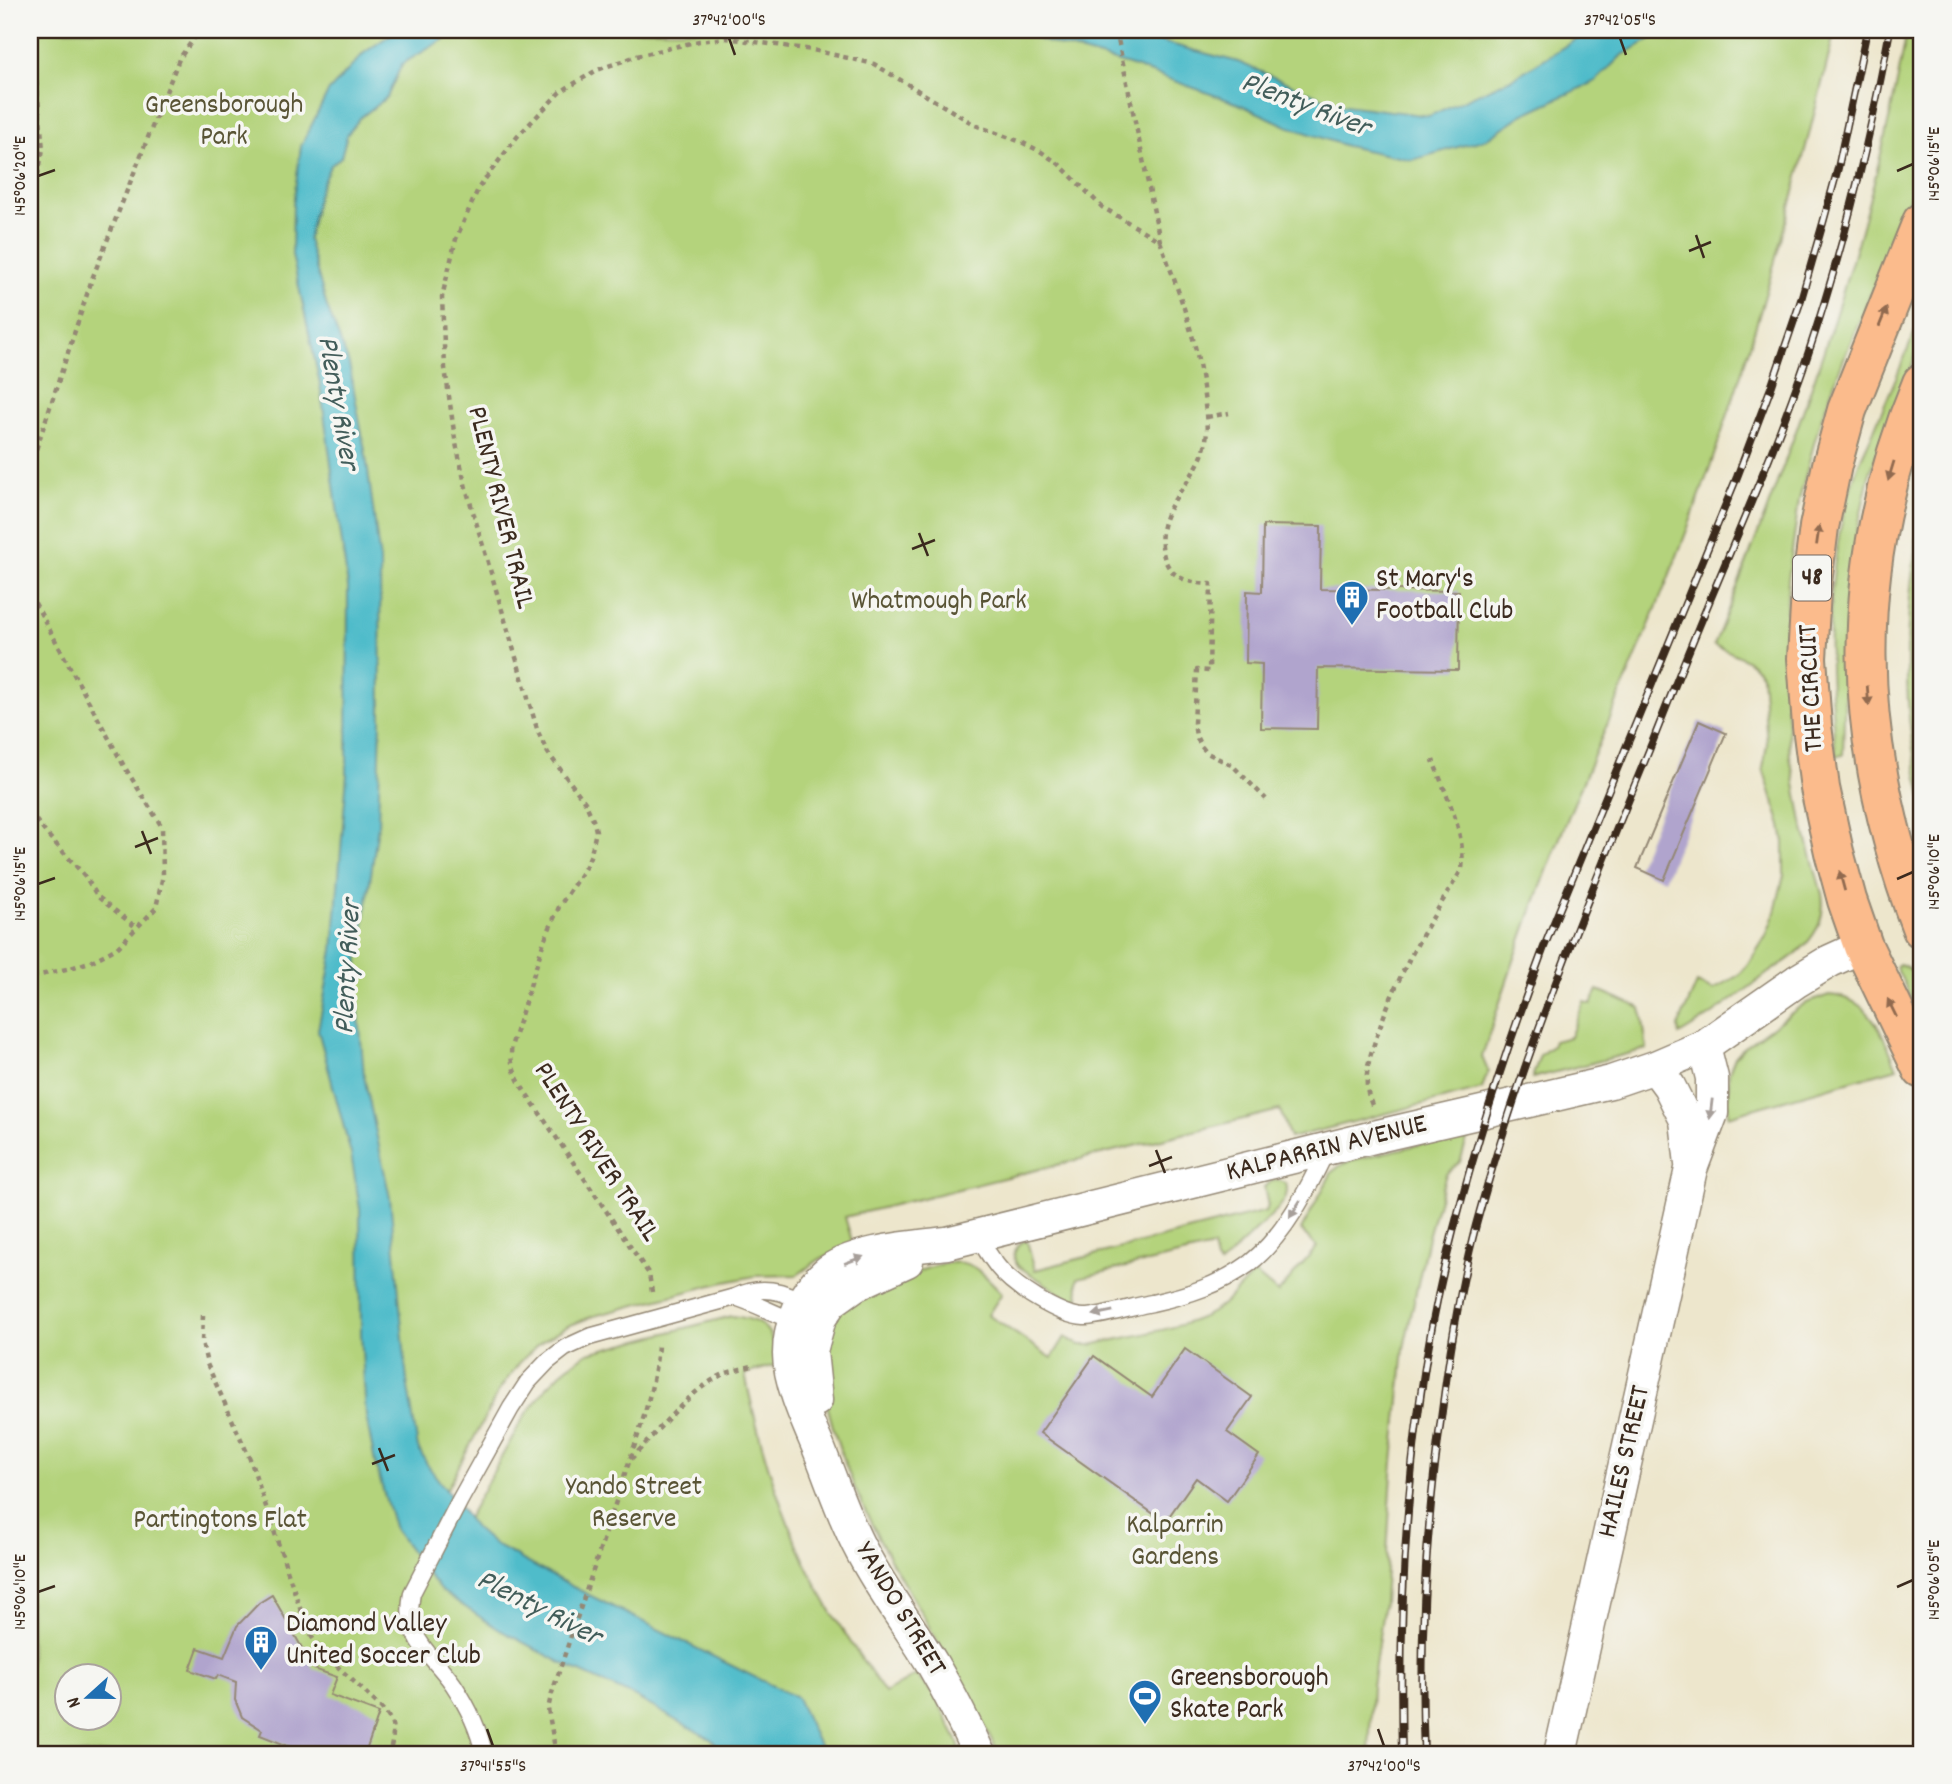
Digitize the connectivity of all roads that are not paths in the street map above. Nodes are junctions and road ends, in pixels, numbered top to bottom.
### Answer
1 (1922, 222) edge
2 (1922, 383) edge
3 (1921, 925) edge
4 (1863, 946) junction
5 (1704, 1046) junction
6 (1655, 1067) junction
7 (1922, 1069) edge
8 (1327, 1149) junction
9 (1691, 1169) junction
10 (978, 1236) junction
11 (805, 1314) junction
12 (825, 1464) junction
13 (484, 1754) edge
14 (979, 1754) edge
15 (1560, 1754) edge

4 -> 1 main road, THE CIRCUIT / 48
2 -> 3 main road, THE CIRCUIT / 48
3 - 4 main road
4 - 5 street
7 -> 4 main road, THE CIRCUIT / 48
5 - 6 street, KALPARRIN AVENUE
5 -> 9 street, HAILES STREET
6 - 8 street, KALPARRIN AVENUE
6 - 9 street, HAILES STREET
8 - 10 street, KALPARRIN AVENUE
8 -> 10 lane
9 - 15 street, HAILES STREET
10 - 11 street, KALPARRIN AVENUE
11 - 12 street, YANDO STREET
11 - 12 street, YANDO STREET
11 - 13 lane
12 - 14 street, YANDO STREET

